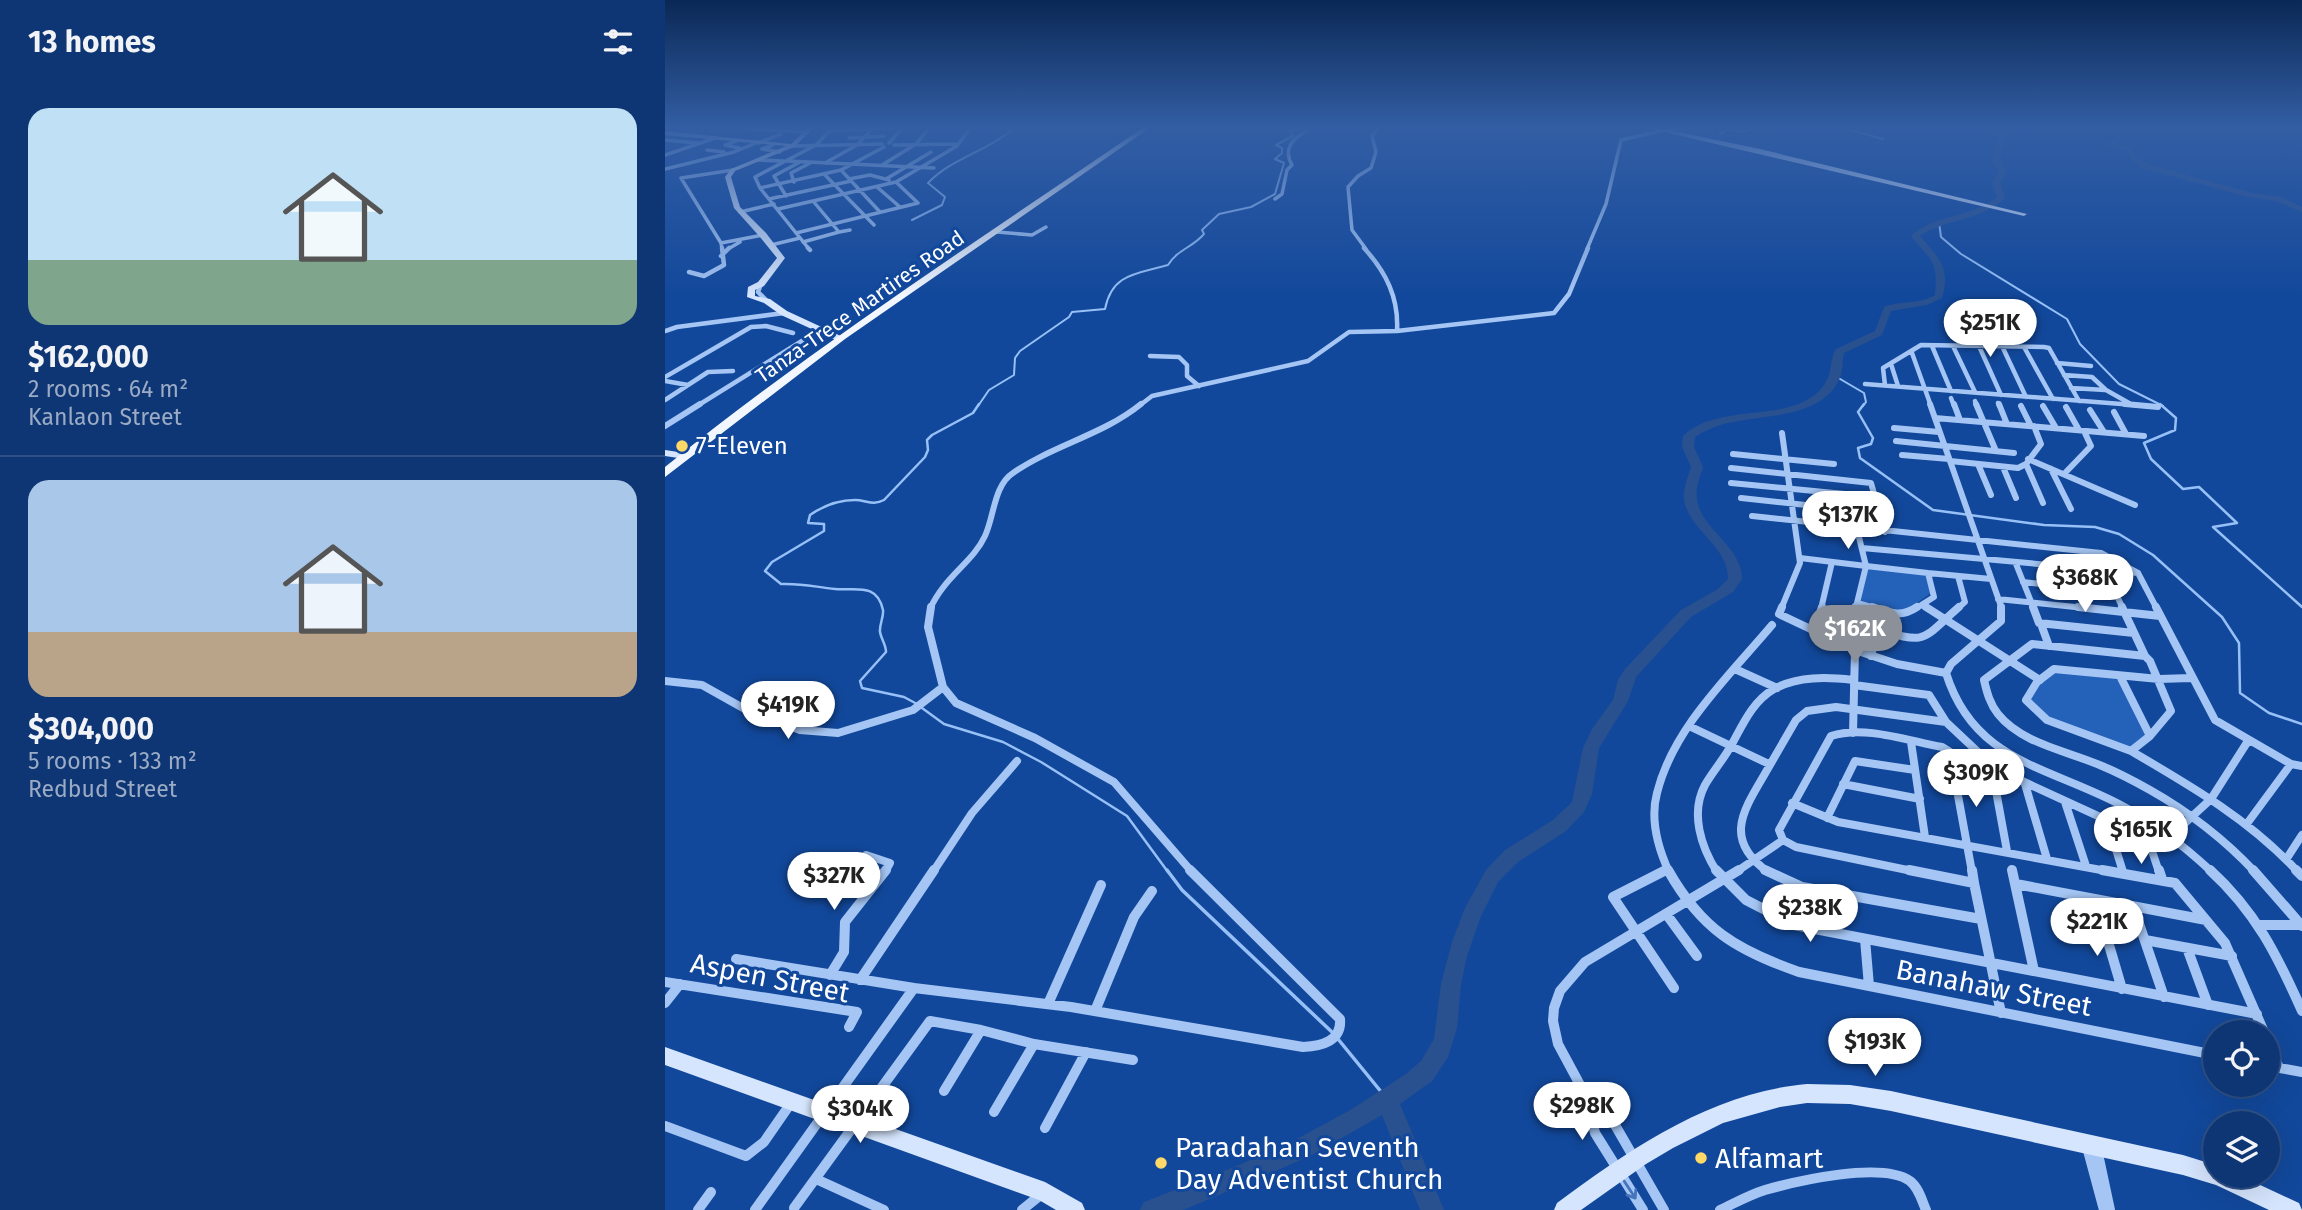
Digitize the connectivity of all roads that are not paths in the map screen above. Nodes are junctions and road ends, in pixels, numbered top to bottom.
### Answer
1 (684, 183) edge
2 (730, 183) edge
3 (758, 183) edge
4 (783, 183) edge
5 (795, 183) edge
6 (816, 183) edge
7 (854, 183) edge
8 (890, 183) edge
9 (898, 183) edge
10 (1067, 183) edge
11 (1284, 183) edge
12 (1351, 183) edge
13 (1609, 183) edge
14 (1886, 183) edge
15 (1894, 183) edge
16 (835, 184) joint
17 (776, 185) junction
18 (877, 187) junction
19 (760, 188) junction
20 (821, 188) junction
21 (862, 190) junction
22 (803, 192) junction
23 (844, 194) junction
24 (786, 196) junction
25 (830, 198) junction
26 (769, 199) junction
27 (1275, 199) dead end
28 (813, 201) junction
29 (870, 201) junction
30 (774, 204) junction
31 (853, 204) junction
32 (1975, 204) junction
33 (900, 207) junction
34 (778, 209) junction
35 (740, 212) junction
36 (880, 212) junction
37 (2024, 214) dead end
38 (865, 216) junction
39 (831, 224) junction
40 (874, 225) dead end
41 (1047, 227) dead end
42 (850, 230) dead end
43 (839, 232) junction
44 (997, 232) junction
45 (796, 233) junction
46 (763, 234) junction
47 (751, 237) junction
48 (801, 240) junction
49 (721, 243) junction
50 (771, 245) junction
51 (810, 250) dead end
52 (721, 256) junction
53 (689, 272) dead end
54 (784, 313) junction
55 (665, 331) edge
56 (818, 331) junction
57 (1397, 331) junction
58 (793, 333) dead end
59 (841, 339) junction
60 (1953, 345) junction
61 (1932, 346) junction
62 (1979, 346) junction
63 (2002, 346) junction
64 (2024, 347) junction
65 (1912, 353) junction
66 (1150, 356) dead end
67 (2057, 363) junction
68 (1891, 364) junction
69 (2091, 366) dead end
70 (733, 371) dead end
71 (2064, 375) junction
72 (665, 379) edge
73 (1865, 384) dead end
74 (689, 385) junction
75 (1885, 385) junction
76 (1199, 386) junction
77 (1898, 386) junction
78 (1923, 388) junction
79 (2071, 388) junction
80 (2106, 390) junction
81 (1951, 391) junction
82 (1975, 393) junction
83 (2001, 394) junction
84 (2026, 397) junction
85 (1951, 398) dead end
86 (2053, 399) junction
87 (665, 400) edge
88 (1975, 401) dead end
89 (2079, 401) junction
90 (1998, 403) dead end
91 (2133, 405) junction
92 (2021, 406) dead end
93 (2043, 406) dead end
94 (2066, 407) dead end
95 (2158, 407) dead end
96 (2090, 410) dead end
97 (2114, 412) dead end
98 (1935, 418) junction
99 (1960, 420) junction
100 (1983, 422) junction
101 (2007, 424) junction
102 (665, 426) edge
103 (2033, 426) junction
104 (1894, 428) dead end
105 (2056, 428) junction
106 (2081, 430) junction
107 (1939, 432) junction
108 (2104, 432) junction
109 (1782, 433) dead end
110 (2126, 434) junction
111 (2144, 436) dead end
112 (1896, 441) dead end
113 (1944, 446) junction
114 (1996, 451) junction
115 (665, 453) edge
116 (2014, 453) dead end
117 (1733, 454) dead end
118 (1902, 455) dead end
119 (685, 456) junction
120 (1786, 459) junction
121 (1949, 460) junction
122 (2027, 461) junction
123 (1834, 464) dead end
124 (1978, 464) junction
125 (2003, 467) junction
126 (1731, 468) dead end
127 (2051, 469) junction
128 (665, 473) edge
129 (1788, 474) junction
130 (2064, 474) junction
131 (1731, 483) dead end
132 (1790, 488) junction
133 (1991, 495) dead end
134 (1876, 497) junction
135 (1741, 498) dead end
136 (2016, 498) dead end
137 (2043, 503) dead end
138 (1793, 504) junction
139 (2135, 505) dead end
140 (2071, 509) dead end
141 (1880, 513) junction
142 (1752, 516) dead end
143 (1794, 521) junction
144 (1857, 529) junction
145 (1885, 532) junction
146 (1977, 541) junction
147 (1862, 548) junction
148 (1800, 558) junction
149 (1985, 561) junction
150 (1832, 562) junction
151 (2016, 564) junction
152 (1866, 566) junction
153 (2106, 572) junction
154 (1928, 573) junction
155 (2138, 573) junction
156 (1958, 576) junction
157 (1991, 579) junction
158 (2023, 583) junction
159 (2115, 592) junction
160 (1998, 599) junction
161 (2031, 602) junction
162 (1857, 603) junction
163 (1922, 605) junction
164 (1883, 611) junction
165 (2124, 612) junction
166 (2160, 616) junction
167 (1946, 620) junction
168 (2041, 624) junction
169 (1772, 625) dead end
170 (1878, 629) junction
171 (1814, 631) junction
172 (2134, 634) junction
173 (1977, 640) junction
174 (1842, 643) junction
175 (2049, 646) junction
176 (1855, 650) junction
177 (1871, 656) junction
178 (2145, 656) junction
179 (2009, 660) junction
180 (1735, 669) junction
181 (1946, 673) junction
182 (2120, 676) junction
183 (2191, 678) junction
184 (2159, 679) junction
185 (2040, 680) junction
186 (665, 681) edge
187 (1854, 682) junction
188 (1777, 688) junction
189 (939, 690) junction
190 (1853, 708) junction
191 (1946, 722) junction
192 (1691, 727) junction
193 (1853, 733) junction
194 (2150, 736) junction
195 (2248, 741) junction
196 (1912, 742) junction
197 (1731, 745) junction
198 (2131, 751) junction
199 (2005, 753) junction
200 (1017, 761) dead end
201 (1769, 764) junction
202 (2291, 764) junction
203 (2302, 766) edge
204 (1996, 769) junction
205 (1916, 770) junction
206 (1843, 784) junction
207 (2025, 784) junction
208 (1920, 799) junction
209 (2211, 799) junction
210 (2065, 802) junction
211 (1792, 803) junction
212 (2194, 817) junction
213 (1828, 818) junction
214 (2107, 820) junction
215 (2246, 825) junction
216 (2302, 835) edge
217 (1925, 837) junction
218 (2171, 837) junction
219 (1783, 840) junction
220 (2148, 842) junction
221 (1967, 844) junction
222 (2007, 851) junction
223 (866, 855) dead end
224 (2287, 858) junction
225 (2047, 859) junction
226 (1754, 861) junction
227 (2085, 866) junction
228 (1668, 869) junction
229 (2012, 869) dead end
230 (2123, 872) junction
231 (2302, 876) edge
232 (1722, 879) junction
233 (2162, 879) junction
234 (1974, 883) junction
235 (2015, 884) junction
236 (1101, 885) dead end
237 (1151, 891) dead end
238 (1687, 902) junction
239 (2133, 906) junction
240 (1667, 915) junction
241 (2101, 918) dead end
242 (1982, 919) junction
243 (2207, 920) junction
244 (2259, 925) junction
245 (1634, 931) junction
246 (1865, 939) junction
247 (2145, 940) junction
248 (2187, 948) junction
249 (1697, 956) dead end
250 (2232, 957) junction
251 (736, 959) dead end
252 (1991, 962) junction
253 (2034, 971) junction
254 (830, 975) junction
255 (860, 980) junction
256 (665, 982) edge
257 (680, 984) junction
258 (1869, 986) junction
259 (914, 988) junction
260 (1674, 988) dead end
261 (2122, 989) junction
262 (2164, 997) junction
263 (665, 1003) edge
264 (1048, 1004) junction
265 (2208, 1006) junction
266 (1095, 1011) junction
267 (2302, 1011) edge
268 (2001, 1013) junction
269 (2257, 1014) junction
270 (2259, 1020) edge
271 (849, 1027) dead end
272 (981, 1030) junction
273 (1034, 1044) junction
274 (1086, 1052) junction
275 (2203, 1053) edge
276 (665, 1056) edge
277 (1133, 1060) dead end
278 (2280, 1068) edge
279 (2302, 1072) edge
280 (944, 1091) dead end
281 (1587, 1099) junction
282 (793, 1101) junction
283 (825, 1112) junction
284 (994, 1112) dead end
285 (858, 1123) junction
286 (665, 1126) edge
287 (1045, 1128) dead end
288 (2091, 1145) junction
289 (1636, 1158) junction
290 (1617, 1170) junction
291 (2203, 1171) edge
292 (816, 1179) junction
293 (2245, 1188) edge
294 (711, 1192) dead end
295 (1045, 1192) junction
296 (794, 1208) dead end
297 (698, 1210) edge
298 (755, 1210) edge
299 (884, 1210) edge
300 (1022, 1210) edge
301 (1075, 1210) edge
302 (1564, 1210) edge
303 (1643, 1210) edge
304 (1664, 1210) edge
305 (1720, 1210) edge
306 (1926, 1210) edge
307 (2104, 1210) edge
308 (2111, 1210) edge
309 (2292, 1210) edge

1 - 49 street
2 - 35 street
3 - 19 street
4 - 17 street
5 - 22 street
6 - 20 street
7 - 21 street
8 - 18 street
9 - 33 street
10 - 44 main road, Tanza-Trece Martires Road
11 - 27 street
12 - 57 street
13 - 57 street
14 - 32 street
15 - 32 street
16 - 20 street
16 - 23 street
17 - 19 street
17 - 24 street
18 - 21 street
18 - 33 street
19 - 26 street
20 - 22 street
20 - 25 street
21 - 23 street
21 - 29 street
22 - 24 street
23 - 25 street
23 - 31 street
24 - 26 street
25 - 28 street
26 - 30 street
28 - 34 street
28 - 39 street
29 - 31 street
29 - 36 street
30 - 34 street
30 - 35 street
31 - 38 street
32 - 37 street
33 - 36 street
34 - 45 street
35 - 46 street
36 - 38 street
38 - 39 street
38 - 40 street
39 - 43 street
39 - 45 street
41 - 44 street
42 - 43 street
43 - 48 street
44 - 59 main road, Tanza-Trece Martires Road
45 - 48 street
46 - 47 street
46 - 50 street
47 - 49 street
47 - 52 street
48 - 50 street
48 - 51 street
49 - 52 street
50 - 54 street
52 - 53 street
54 - 55 street
54 - 56 street
56 - 59 street
56 - 102 street
57 - 76 street
58 - 72 street
59 - 119 main road, Tanza-Trece Martires Road
60 - 61 street
60 - 62 street
60 - 82 street
61 - 65 street
61 - 81 street
62 - 63 street
62 - 83 street
63 - 64 street
63 - 84 street
64 - 67 street
64 - 86 street
65 - 68 street
65 - 78 street
66 - 76 street
67 - 69 street
67 - 71 street
68 - 75 street
68 - 77 street
70 - 74 street
71 - 79 street
71 - 80 street
72 - 74 street
73 - 75 street
74 - 87 street
75 - 77 street
76 - 189 street
77 - 78 street
78 - 81 street
78 - 98 street
79 - 80 street
79 - 89 street
80 - 91 street
81 - 82 street
82 - 83 street
83 - 84 street
84 - 86 street
85 - 99 street
86 - 89 street
88 - 100 street
89 - 91 street
90 - 101 street
91 - 95 street
92 - 103 street
93 - 105 street
94 - 106 street
96 - 108 street
97 - 110 street
98 - 99 street
98 - 107 street
99 - 100 street
100 - 101 street
100 - 114 street
101 - 103 street
103 - 105 street
103 - 122 street
104 - 107 street
105 - 106 street
106 - 108 street
106 - 130 street
107 - 113 street
108 - 110 street
109 - 120 street
110 - 111 street
112 - 113 street
113 - 114 street
113 - 121 street
114 - 116 street
115 - 119 street
117 - 120 street
118 - 121 street
119 - 128 main road, Tanza-Trece Martires Road
120 - 123 street
120 - 129 street
121 - 124 street
121 - 146 street
122 - 125 street
122 - 127 street
122 - 137 street
124 - 125 street
124 - 133 street
125 - 136 street
126 - 129 street
127 - 130 street
127 - 140 street
129 - 132 street
129 - 134 street
130 - 139 street
131 - 132 street
132 - 134 street
132 - 138 street
134 - 141 street
135 - 138 street
138 - 141 street
138 - 143 street
141 - 145 street
142 - 143 street
143 - 144 street
143 - 148 street
144 - 145 street
144 - 147 street
145 - 146 street
146 - 149 street
146 - 155 street
147 - 149 street
147 - 152 street
148 - 150 street
148 - 171 street
149 - 151 street
149 - 157 street
150 - 152 street
150 - 171 street
151 - 153 street
151 - 158 street
152 - 154 street
152 - 162 street
153 - 155 street
153 - 159 street
154 - 156 street
154 - 163 street
155 - 166 street
156 - 157 street
156 - 167 street
157 - 160 street
158 - 159 street
158 - 161 street
159 - 165 street
160 - 161 street
160 - 173 street
161 - 165 street
161 - 168 street
162 - 164 street
162 - 174 street
163 - 164 street
163 - 167 street
164 - 170 street
165 - 166 street
165 - 172 street
166 - 183 street
167 - 170 street
167 - 173 street
168 - 172 street
168 - 175 street
169 - 180 street, Banahaw Street
170 - 177 street
171 - 174 street
172 - 178 street
173 - 179 street
173 - 181 street
174 - 176 street
175 - 178 street
175 - 179 street
176 - 177 street
176 - 187 street
177 - 181 street
178 - 184 street
179 - 185 street
179 - 212 street
180 - 188 street
180 - 192 street, Banahaw Street
181 - 199 street
182 - 184 street
182 - 185 street
182 - 194 street
183 - 184 street
183 - 195 street
184 - 194 street
185 - 198 street
186 - 189 street
187 - 188 street
187 - 190 street
187 - 191 street
188 - 197 street
189 - 266 street
190 - 191 street
190 - 193 street
190 - 201 street
191 - 204 street
192 - 197 street
192 - 228 street, Banahaw Street
193 - 196 street
193 - 211 street
194 - 198 street
195 - 202 street
195 - 209 street
196 - 205 street
196 - 221 street
197 - 201 street
197 - 232 street
198 - 209 street
199 - 204 street
199 - 218 street
200 - 255 street
201 - 226 street
202 - 203 street
202 - 215 street
204 - 207 street
204 - 222 street
205 - 206 street
205 - 208 street
206 - 208 street
206 - 213 street
207 - 210 street
207 - 225 street
208 - 217 street
209 - 212 street
209 - 215 street
210 - 214 street
210 - 227 street
211 - 213 street
211 - 219 street
212 - 218 street
212 - 244 street
213 - 217 street
214 - 220 street
214 - 230 street
215 - 224 street
216 - 224 street
217 - 221 street
218 - 220 street
218 - 244 street
219 - 226 street
219 - 234 street
220 - 233 street
221 - 222 street
221 - 234 street
222 - 225 street
223 - 254 street
224 - 231 street
225 - 227 street
226 - 232 street
226 - 242 street
227 - 230 street
228 - 238 street, Banahaw Street
228 - 245 street
229 - 235 street
230 - 233 street
232 - 238 street
232 - 246 street
233 - 243 street
234 - 242 street
235 - 239 street
235 - 253 street
236 - 264 street
237 - 266 street
238 - 240 street
238 - 258 street, Banahaw Street
239 - 243 street
239 - 247 street
240 - 245 street
240 - 249 street
241 - 261 street
242 - 252 street
243 - 250 street
244 - 267 street
245 - 260 street
245 - 281 street
246 - 252 street
246 - 258 street
247 - 248 street
247 - 262 street
248 - 250 street
248 - 265 street
250 - 269 street
251 - 254 street
252 - 253 street
252 - 268 street
253 - 261 street
254 - 255 street
255 - 259 street
256 - 257 street, Aspen Street
257 - 263 street
257 - 271 street, Aspen Street
258 - 268 street, Banahaw Street
259 - 264 street
259 - 283 street
261 - 262 street
262 - 265 street
264 - 266 street
265 - 269 street
268 - 275 street, Banahaw Street
269 - 270 street
272 - 273 street
272 - 280 street
272 - 285 street
273 - 274 street
273 - 284 street
274 - 277 street
274 - 287 street
276 - 282 street
278 - 279 street
281 - 289 street
281 - 290 street
282 - 283 street
282 - 286 street
283 - 285 street
283 - 298 street
285 - 292 street
285 - 295 street
288 - 289 street
288 - 291 street
288 - 307 street
288 - 308 street
289 - 290 street
289 - 304 street
290 - 302 street
290 -> 303 street
292 - 296 street
292 - 299 street
293 - 309 street
294 - 297 street
295 - 300 street
295 - 301 street
305 - 306 street

